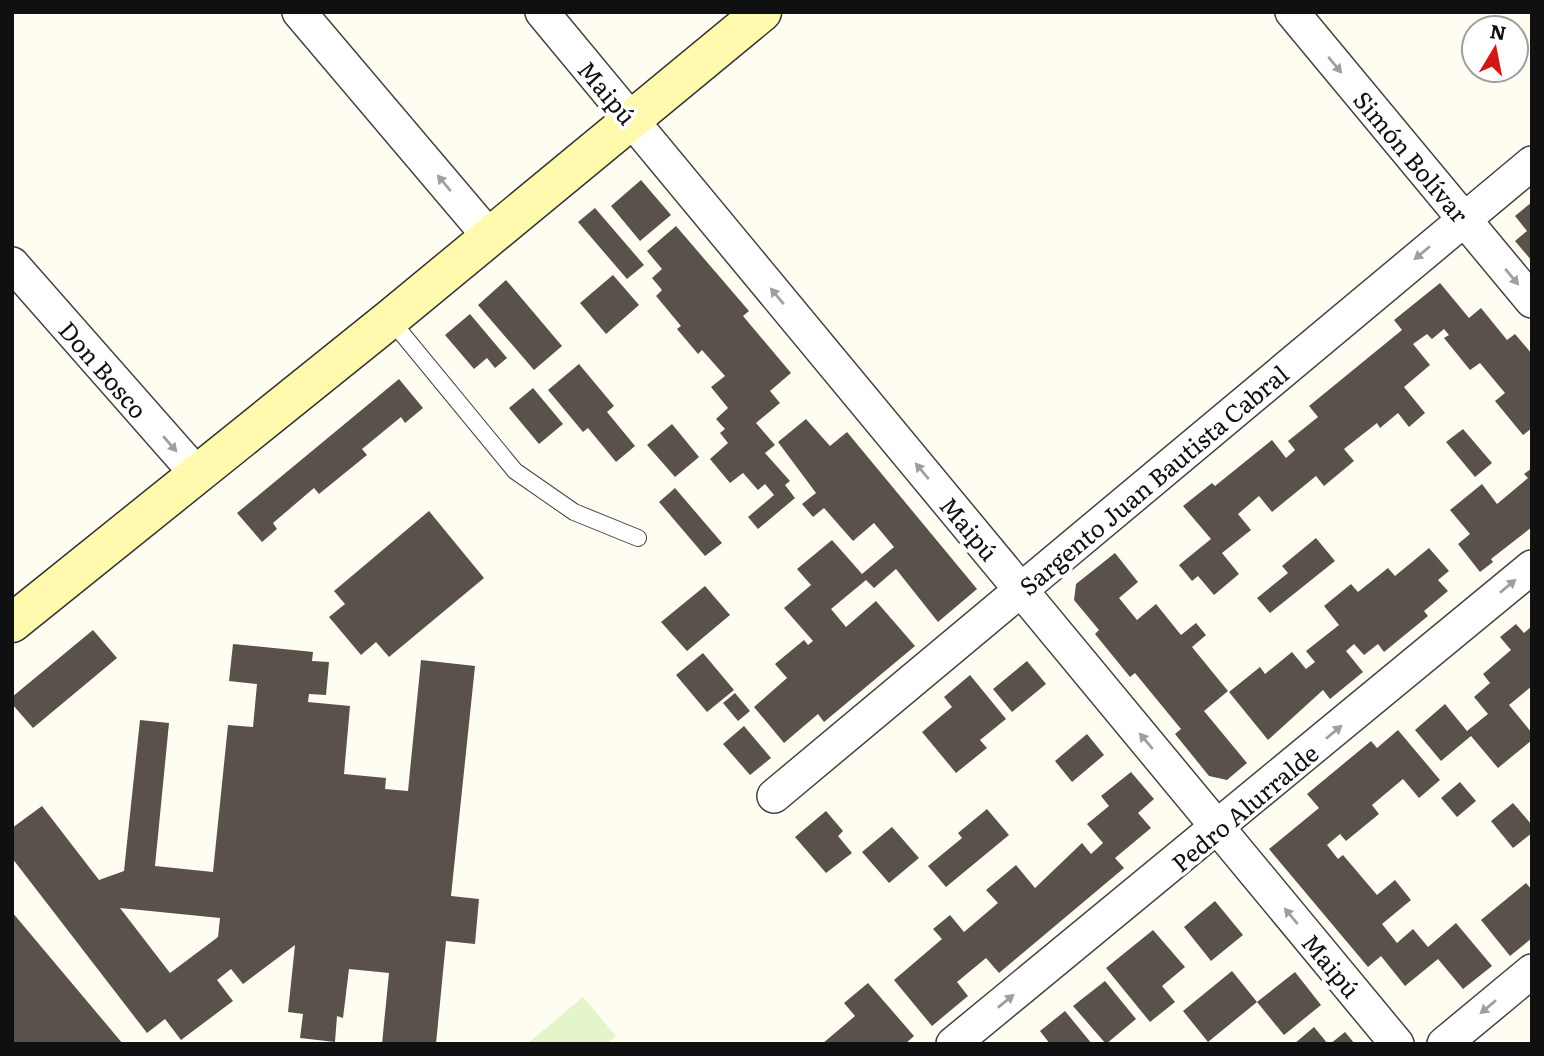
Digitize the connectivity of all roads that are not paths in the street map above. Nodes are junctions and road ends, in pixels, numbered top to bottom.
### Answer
1 (299, 12) edge
2 (542, 12) edge
3 (762, 12) edge
4 (1292, 12) edge
5 (631, 119) junction
6 (1532, 163) edge
7 (1463, 219) junction
8 (488, 235) junction
9 (12, 264) edge
10 (1532, 300) edge
11 (390, 319) junction
12 (195, 473) junction
13 (638, 538) dead end
14 (1532, 567) edge
15 (1021, 590) junction
16 (12, 623) edge
17 (774, 796) dead end
18 (1219, 828) junction
19 (1532, 971) edge
20 (953, 1044) edge
21 (1397, 1044) edge
22 (1444, 1044) edge

8 -> 1 street
2 - 5 street, Maipú
3 - 5 main road
4 -> 7 street, Simón Bolívar
5 - 8 main road
15 -> 5 street, Maipú
6 - 7 street, Sargento Juan Bautista Cabral
7 -> 10 street, Simón Bolívar
7 -> 15 street, Sargento Juan Bautista Cabral
8 - 11 main road
9 -> 12 street, Don Bosco
11 - 12 main road
11 - 13 lane
12 - 16 main road
18 -> 14 street, Pedro Alurralde
15 - 17 street, Sargento Juan Bautista Cabral
18 -> 15 street, Maipú
20 -> 18 street, Pedro Alurralde
21 -> 18 street, Maipú
19 -> 22 street

